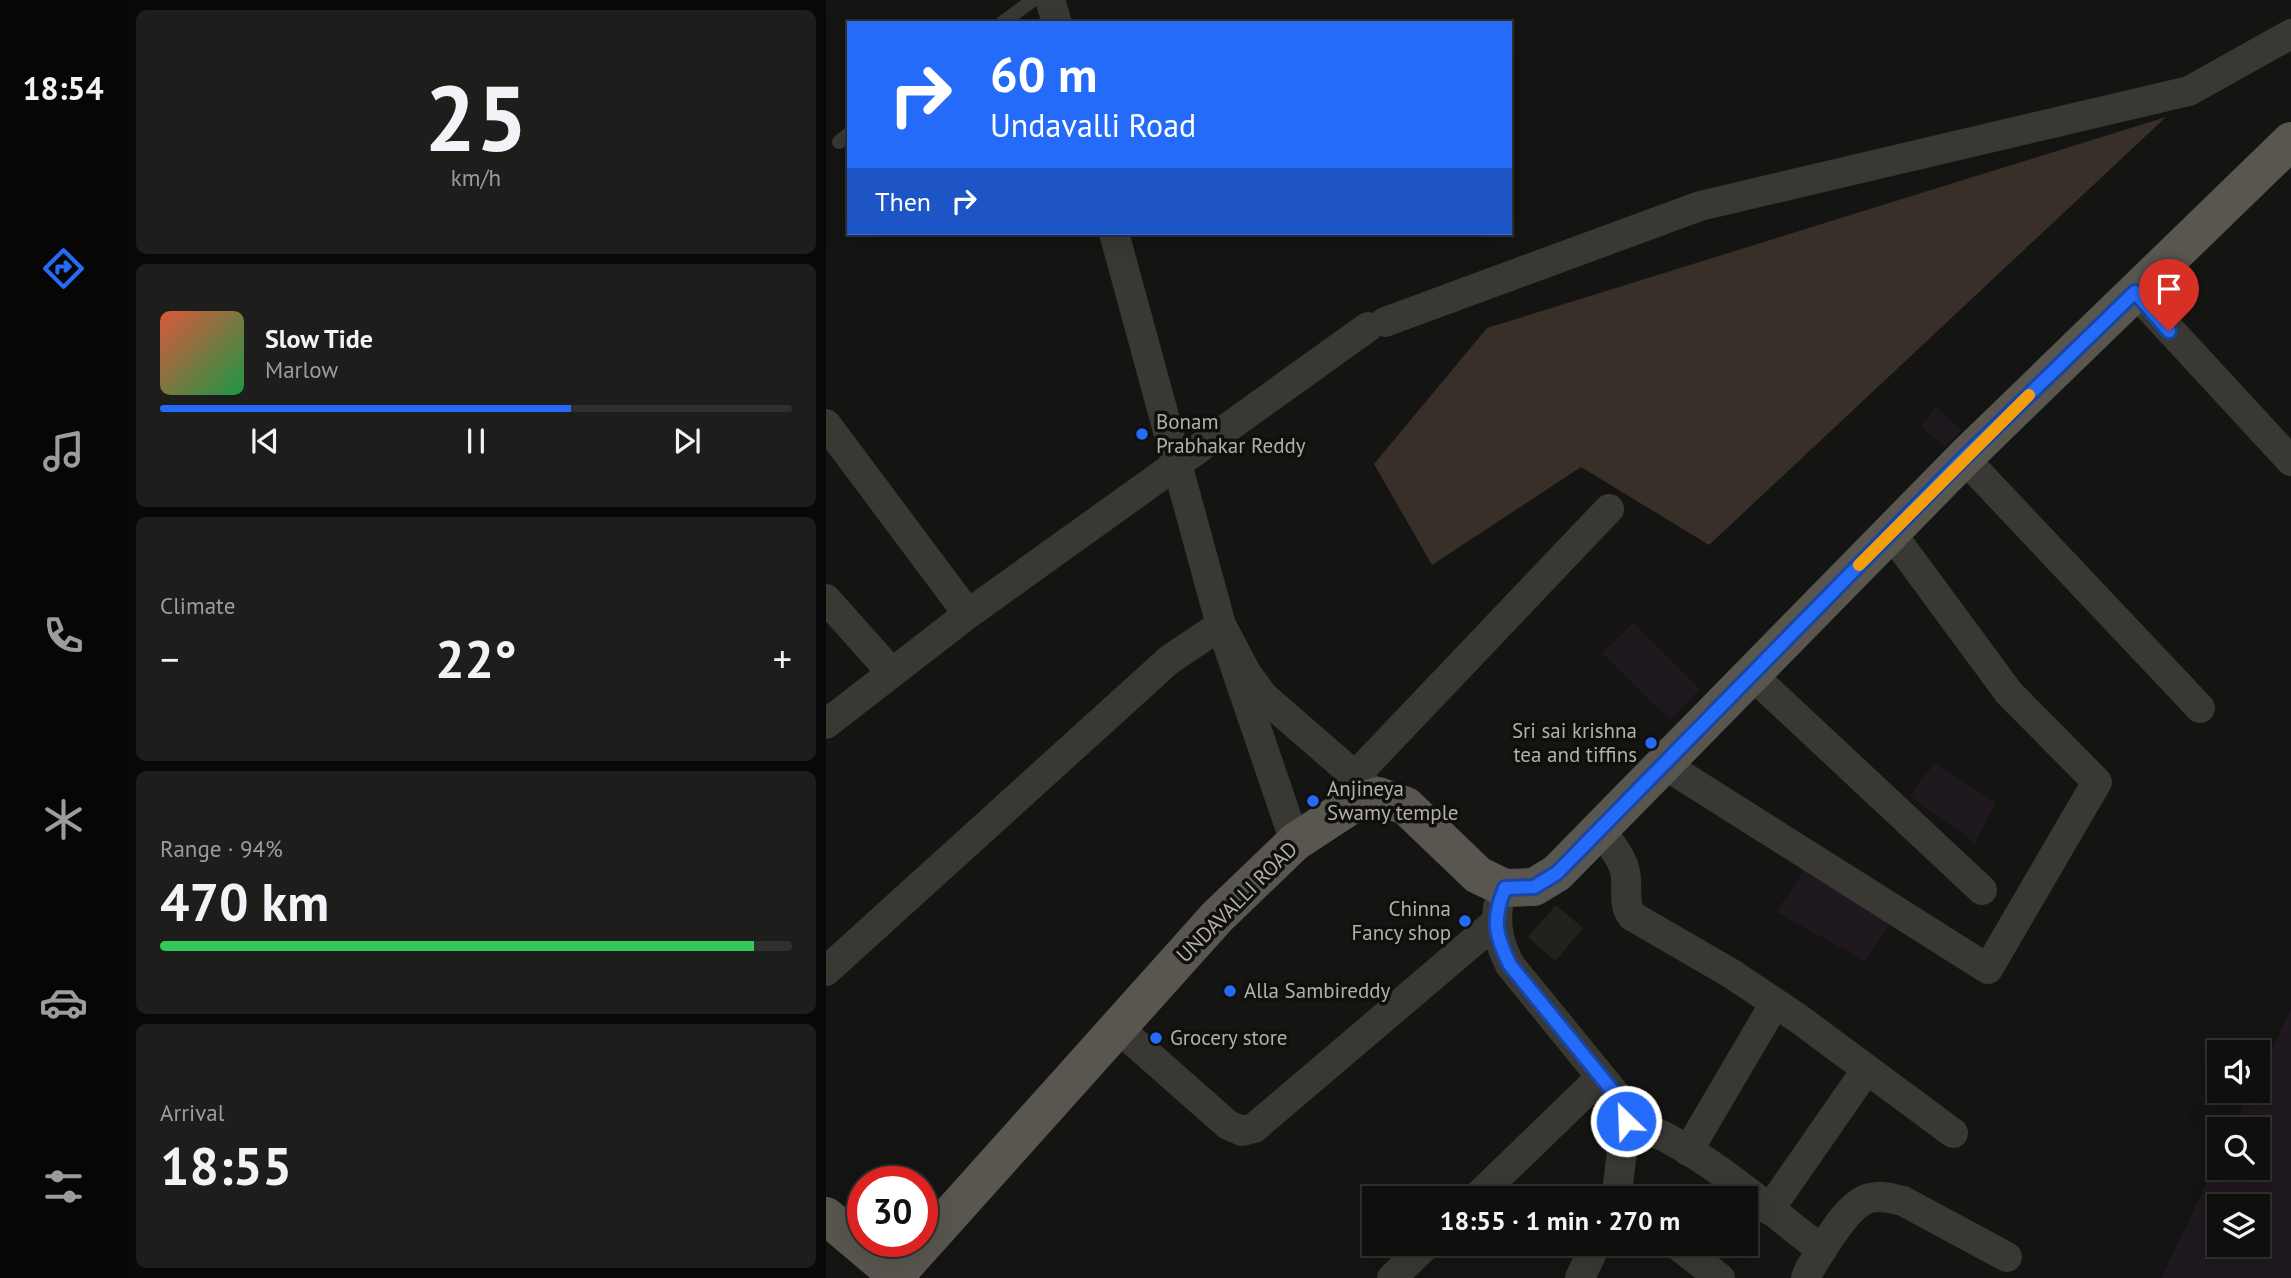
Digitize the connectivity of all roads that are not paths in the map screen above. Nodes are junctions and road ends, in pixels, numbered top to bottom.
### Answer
1 (1033, 0) edge
2 (1050, 0) edge
3 (1005, 21) edge
4 (1055, 21) edge
5 (2291, 34) edge
6 (2291, 141) edge
7 (1115, 235) edge
8 (2135, 292) junction
9 (826, 424) edge
10 (1964, 458) junction
11 (2291, 461) edge
12 (1177, 466) junction
13 (1609, 509) dead end
14 (1891, 533) junction
15 (826, 599) edge
16 (968, 614) junction
17 (1221, 625) junction
18 (892, 673) junction
19 (1752, 675) junction
20 (2200, 708) dead end
21 (826, 724) edge
22 (1665, 765) junction
23 (1367, 786) junction
24 (1600, 830) junction
25 (1295, 842) junction
26 (1982, 890) dead end
27 (1500, 906) junction
28 (826, 971) edge
29 (1775, 1003) junction
30 (1118, 1028) junction
31 (1867, 1069) junction
32 (1601, 1077) junction
33 (1626, 1121) junction
34 (1953, 1133) dead end
35 (1688, 1151) junction
36 (1488, 1186) edge
37 (1618, 1186) edge
38 (1769, 1210) junction
39 (826, 1216) edge
40 (1822, 1250) junction
41 (1415, 1256) edge
42 (1590, 1256) edge
43 (1692, 1256) edge
44 (2007, 1257) dead end
45 (894, 1274) edge
46 (1392, 1278) edge
47 (1580, 1278) edge
48 (1720, 1278) edge
49 (1806, 1278) edge

1 - 3 lane
2 - 4 street
5 - 12 street
6 - 8 main road
7 - 12 street
8 - 10 main road
8 - 11 street
9 - 16 street
10 - 14 main road
10 - 20 street
12 - 16 street
12 - 17 street
13 - 23 street
14 - 19 main road
14 - 22 street
15 - 18 street
16 - 18 street
17 - 23 street
17 - 25 street
17 - 28 street
18 - 21 street
19 - 22 main road
19 - 26 street
22 - 24 main road
23 - 25 main road, UNDAVALLI ROAD
23 - 27 main road
24 - 27 main road
24 - 29 street
25 - 30 main road, UNDAVALLI ROAD
27 - 30 street
27 - 32 street
29 - 31 street
29 - 35 street
30 - 45 main road, UNDAVALLI ROAD
31 - 34 street
31 - 38 street
32 - 33 street
32 - 36 street
33 - 35 street
33 - 37 street
35 - 38 street
38 - 40 street
39 - 45 main road
40 - 44 street
40 - 49 street
41 - 46 street
42 - 47 street
43 - 48 street

